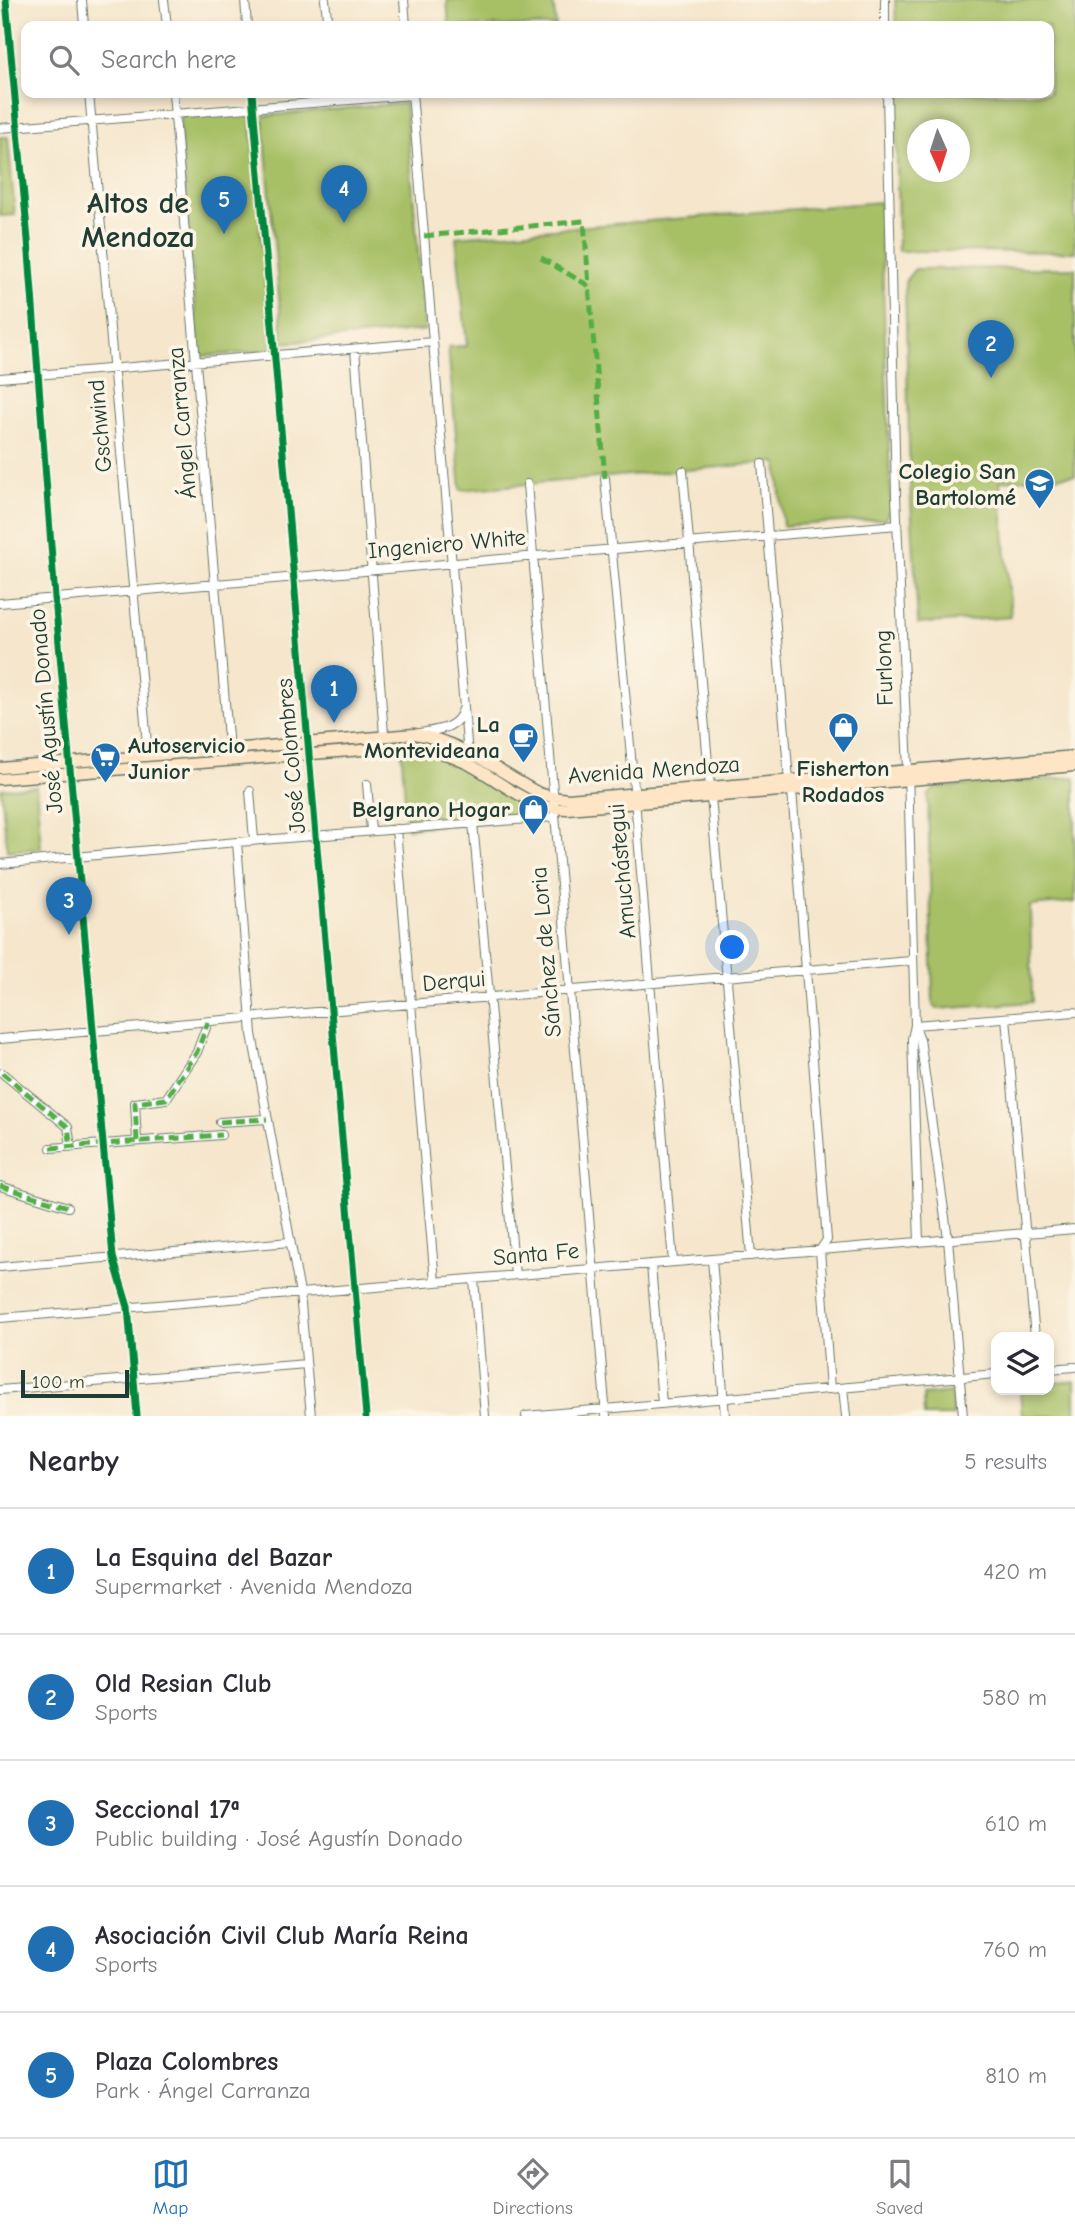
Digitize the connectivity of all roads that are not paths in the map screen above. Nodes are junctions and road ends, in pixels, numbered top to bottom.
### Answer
1 (6, 0) edge
2 (82, 0) edge
3 (164, 0) edge
4 (245, 0) edge
5 (325, 0) edge
6 (404, 0) edge
7 (885, 0) edge
8 (84, 21) edge
9 (166, 21) edge
10 (247, 21) edge
11 (327, 21) edge
12 (406, 21) edge
13 (885, 21) edge
14 (90, 98) edge
15 (173, 98) edge
16 (252, 98) edge
17 (325, 98) edge
18 (412, 98) edge
19 (887, 98) edge
20 (253, 107) junction
21 (175, 114) junction
22 (92, 121) junction
23 (18, 127) junction
24 (0, 128) edge
25 (433, 342) junction
26 (355, 349) junction
27 (276, 355) junction
28 (197, 362) junction
29 (115, 369) junction
30 (37, 375) junction
31 (0, 379) edge
32 (762, 464) dead end
33 (683, 471) dead end
34 (606, 478) dead end
35 (527, 484) dead end
36 (897, 525) junction
37 (768, 536) junction
38 (690, 543) junction
39 (612, 550) junction
40 (533, 557) junction
41 (452, 564) junction
42 (372, 570) junction
43 (294, 575) junction
44 (215, 583) junction
45 (134, 590) junction
46 (55, 598) junction
47 (0, 603) edge
48 (464, 707) junction
49 (414, 734) junction
50 (384, 735) junction
51 (309, 748) junction
52 (229, 749) junction
53 (467, 752) junction
54 (148, 755) junction
55 (1075, 756) edge
56 (469, 765) junction
57 (1075, 766) edge
58 (0, 768) edge
59 (71, 768) junction
60 (908, 775) junction
61 (0, 779) edge
62 (367, 784) dead end
63 (790, 785) junction
64 (250, 791) dead end
65 (711, 792) junction
66 (635, 798) junction
67 (553, 808) junction
68 (473, 823) junction
69 (396, 829) junction
70 (371, 831) junction
71 (317, 835) junction
72 (254, 840) junction
73 (237, 842) junction
74 (79, 856) junction
75 (0, 864) edge
76 (911, 961) junction
77 (807, 970) junction
78 (726, 977) junction
79 (650, 983) junction
80 (569, 990) junction
81 (489, 997) junction
82 (411, 1004) junction
83 (332, 1011) junction
84 (1075, 1012) edge
85 (251, 1018) junction
86 (1006, 1018) junction
87 (208, 1021) junction
88 (915, 1025) junction
89 (94, 1031) junction
90 (0, 1039) edge
91 (2, 1073) dead end
92 (267, 1119) junction
93 (220, 1122) dead end
94 (221, 1135) dead end
95 (137, 1141) junction
96 (104, 1144) junction
97 (71, 1147) junction
98 (51, 1148) dead end
99 (0, 1186) edge
100 (68, 1207) dead end
101 (1075, 1229) edge
102 (1024, 1233) junction
103 (947, 1239) junction
104 (290, 1242) junction
105 (919, 1242) junction
106 (820, 1250) junction
107 (751, 1256) junction
108 (113, 1257) junction
109 (712, 1259) junction
110 (673, 1262) junction
111 (651, 1264) junction
112 (0, 1267) edge
113 (593, 1269) junction
114 (515, 1275) junction
115 (474, 1279) junction
116 (435, 1282) junction
117 (355, 1289) junction
118 (300, 1293) junction
119 (128, 1307) junction
120 (0, 1318) edge
121 (1034, 1332) edge
122 (306, 1364) junction
123 (1075, 1367) edge
124 (1054, 1369) edge
125 (991, 1374) edge
126 (959, 1377) junction
127 (134, 1378) junction
128 (843, 1388) junction
129 (830, 1389) junction
130 (0, 1390) edge
131 (723, 1399) junction
132 (662, 1404) junction
133 (605, 1413) edge
134 (137, 1416) edge
135 (310, 1416) edge
136 (366, 1416) edge
137 (485, 1416) edge
138 (526, 1416) edge
139 (724, 1416) edge
140 (846, 1416) edge
141 (963, 1416) edge

1 - 23 street, José Agustín Donado
2 - 8 street
3 - 9 street
4 - 10 street
5 - 11 street
6 - 12 street
7 - 13 street
14 - 22 street, Gschwind
15 - 21 street, Ángel Carranza
16 - 20 street, José Colombres
17 - 20 street
18 - 25 street
19 - 36 street, Furlong
20 - 21 street
20 - 27 street, José Colombres
21 - 22 street
21 - 28 street, Ángel Carranza
22 - 23 street
22 - 29 street, Gschwind
23 - 24 street
23 - 30 street, José Agustín Donado
25 - 26 street
25 - 41 street
26 - 27 street
26 - 42 street
27 - 28 street
27 - 43 street, José Colombres
28 - 29 street
28 - 44 street, Ángel Carranza
29 - 30 street
29 - 45 street, Gschwind
30 - 31 street
30 - 46 street, José Agustín Donado
32 - 37 street
33 - 38 street
34 - 39 street, Amuchástegui
35 - 40 street, Sánchez de Loria
36 - 37 street, Ingeniero White
36 - 60 street, Furlong
37 - 38 street, Ingeniero White
37 - 63 street
38 - 39 street, Ingeniero White
38 - 65 street
39 - 40 street, Ingeniero White
39 - 66 street, Amuchástegui
40 - 41 street, Ingeniero White
40 - 67 street, Sánchez de Loria
41 - 42 street, Ingeniero White
41 - 48 street
42 - 43 street, Ingeniero White
42 - 50 street
43 - 44 street, Ingeniero White
43 - 51 street, José Colombres
44 - 45 street, Ingeniero White
44 - 52 street, Ángel Carranza
45 - 46 street, Ingeniero White
45 - 54 street, Gschwind
46 - 47 street, Ingeniero White
46 - 59 street, José Agustín Donado
48 - 49 street
48 - 53 street
49 - 50 main road, Avenida Mendoza
49 - 53 main road, Avenida Mendoza
50 - 51 main road, Avenida Mendoza
51 - 52 main road, Avenida Mendoza
51 - 56 main road, Avenida Mendoza
51 - 59 main road, Avenida Mendoza
51 - 71 street, José Colombres
52 - 54 main road, Avenida Mendoza
53 - 56 street
53 - 67 main road, Avenida Mendoza
54 - 59 main road, Avenida Mendoza
55 - 60 main road, Avenida Mendoza
56 - 67 main road, Avenida Mendoza
57 - 60 main road, Avenida Mendoza
58 - 59 main road, Avenida Mendoza
59 - 61 main road, Avenida Mendoza
59 - 74 street, José Agustín Donado
60 - 63 main road, Avenida Mendoza
60 - 76 street, Furlong
62 - 70 street
63 - 65 main road, Avenida Mendoza
63 - 77 street
64 - 72 street
65 - 66 main road, Avenida Mendoza
65 - 78 street
66 - 67 main road, Avenida Mendoza
66 - 79 street, Amuchástegui
67 - 68 street
67 - 80 street, Sánchez de Loria
68 - 69 street
68 - 81 street
69 - 70 street
69 - 82 street
70 - 71 street
71 - 72 street
71 - 83 street, José Colombres
72 - 73 street
73 - 74 street
73 - 85 street
74 - 75 street
74 - 89 street, José Agustín Donado
76 - 77 street, Derqui
76 - 88 street, Furlong
77 - 78 street, Derqui
77 - 106 street
78 - 79 street, Derqui
78 - 107 street
79 - 80 street, Derqui
79 - 110 street, Amuchástegui
80 - 81 street, Derqui
80 - 113 street, Sánchez de Loria
81 - 82 street, Derqui
81 - 114 street
82 - 83 street, Derqui
82 - 116 street
83 - 85 street, Derqui
83 - 117 street, José Colombres
84 - 86 street
85 - 87 street, Derqui
85 - 92 street
86 - 88 street
86 - 102 street
87 - 89 street, Derqui
87 - 95 street
88 - 103 street
88 - 105 street, Furlong
89 - 90 street, Derqui
89 - 96 street, José Agustín Donado
91 - 97 street
92 - 93 street
92 - 104 street
94 - 95 street
95 - 96 street
96 - 97 street
96 - 108 street, José Agustín Donado
97 - 98 street
99 - 100 street
101 - 102 street, Santa Fe
102 - 103 street, Santa Fe
102 - 121 street
103 - 105 street, Santa Fe
103 - 126 street
104 - 108 street
104 - 118 street
105 - 106 street, Santa Fe
106 - 107 street, Santa Fe
106 - 129 street
107 - 109 street, Santa Fe
108 - 112 street
108 - 119 street, José Agustín Donado
109 - 110 street, Santa Fe
109 - 131 street
110 - 111 street, Santa Fe
111 - 113 street, Santa Fe
111 - 132 street
113 - 114 street, Santa Fe
113 - 133 street, Sánchez de Loria
114 - 115 street, Santa Fe
115 - 116 street, Santa Fe
115 - 137 street
116 - 117 street, Santa Fe
117 - 118 street, Santa Fe
117 - 136 street, José Colombres
118 - 119 street, Santa Fe
118 - 122 street
119 - 120 street, Santa Fe
119 - 127 street, José Agustín Donado
122 - 127 street
122 - 135 street
123 - 124 street
125 - 126 street
126 - 128 street
126 - 141 street
127 - 130 street
127 - 134 street, José Agustín Donado
128 - 129 street
128 - 140 street
129 - 131 street
131 - 132 street
131 - 139 street
132 - 133 street
133 - 138 street

